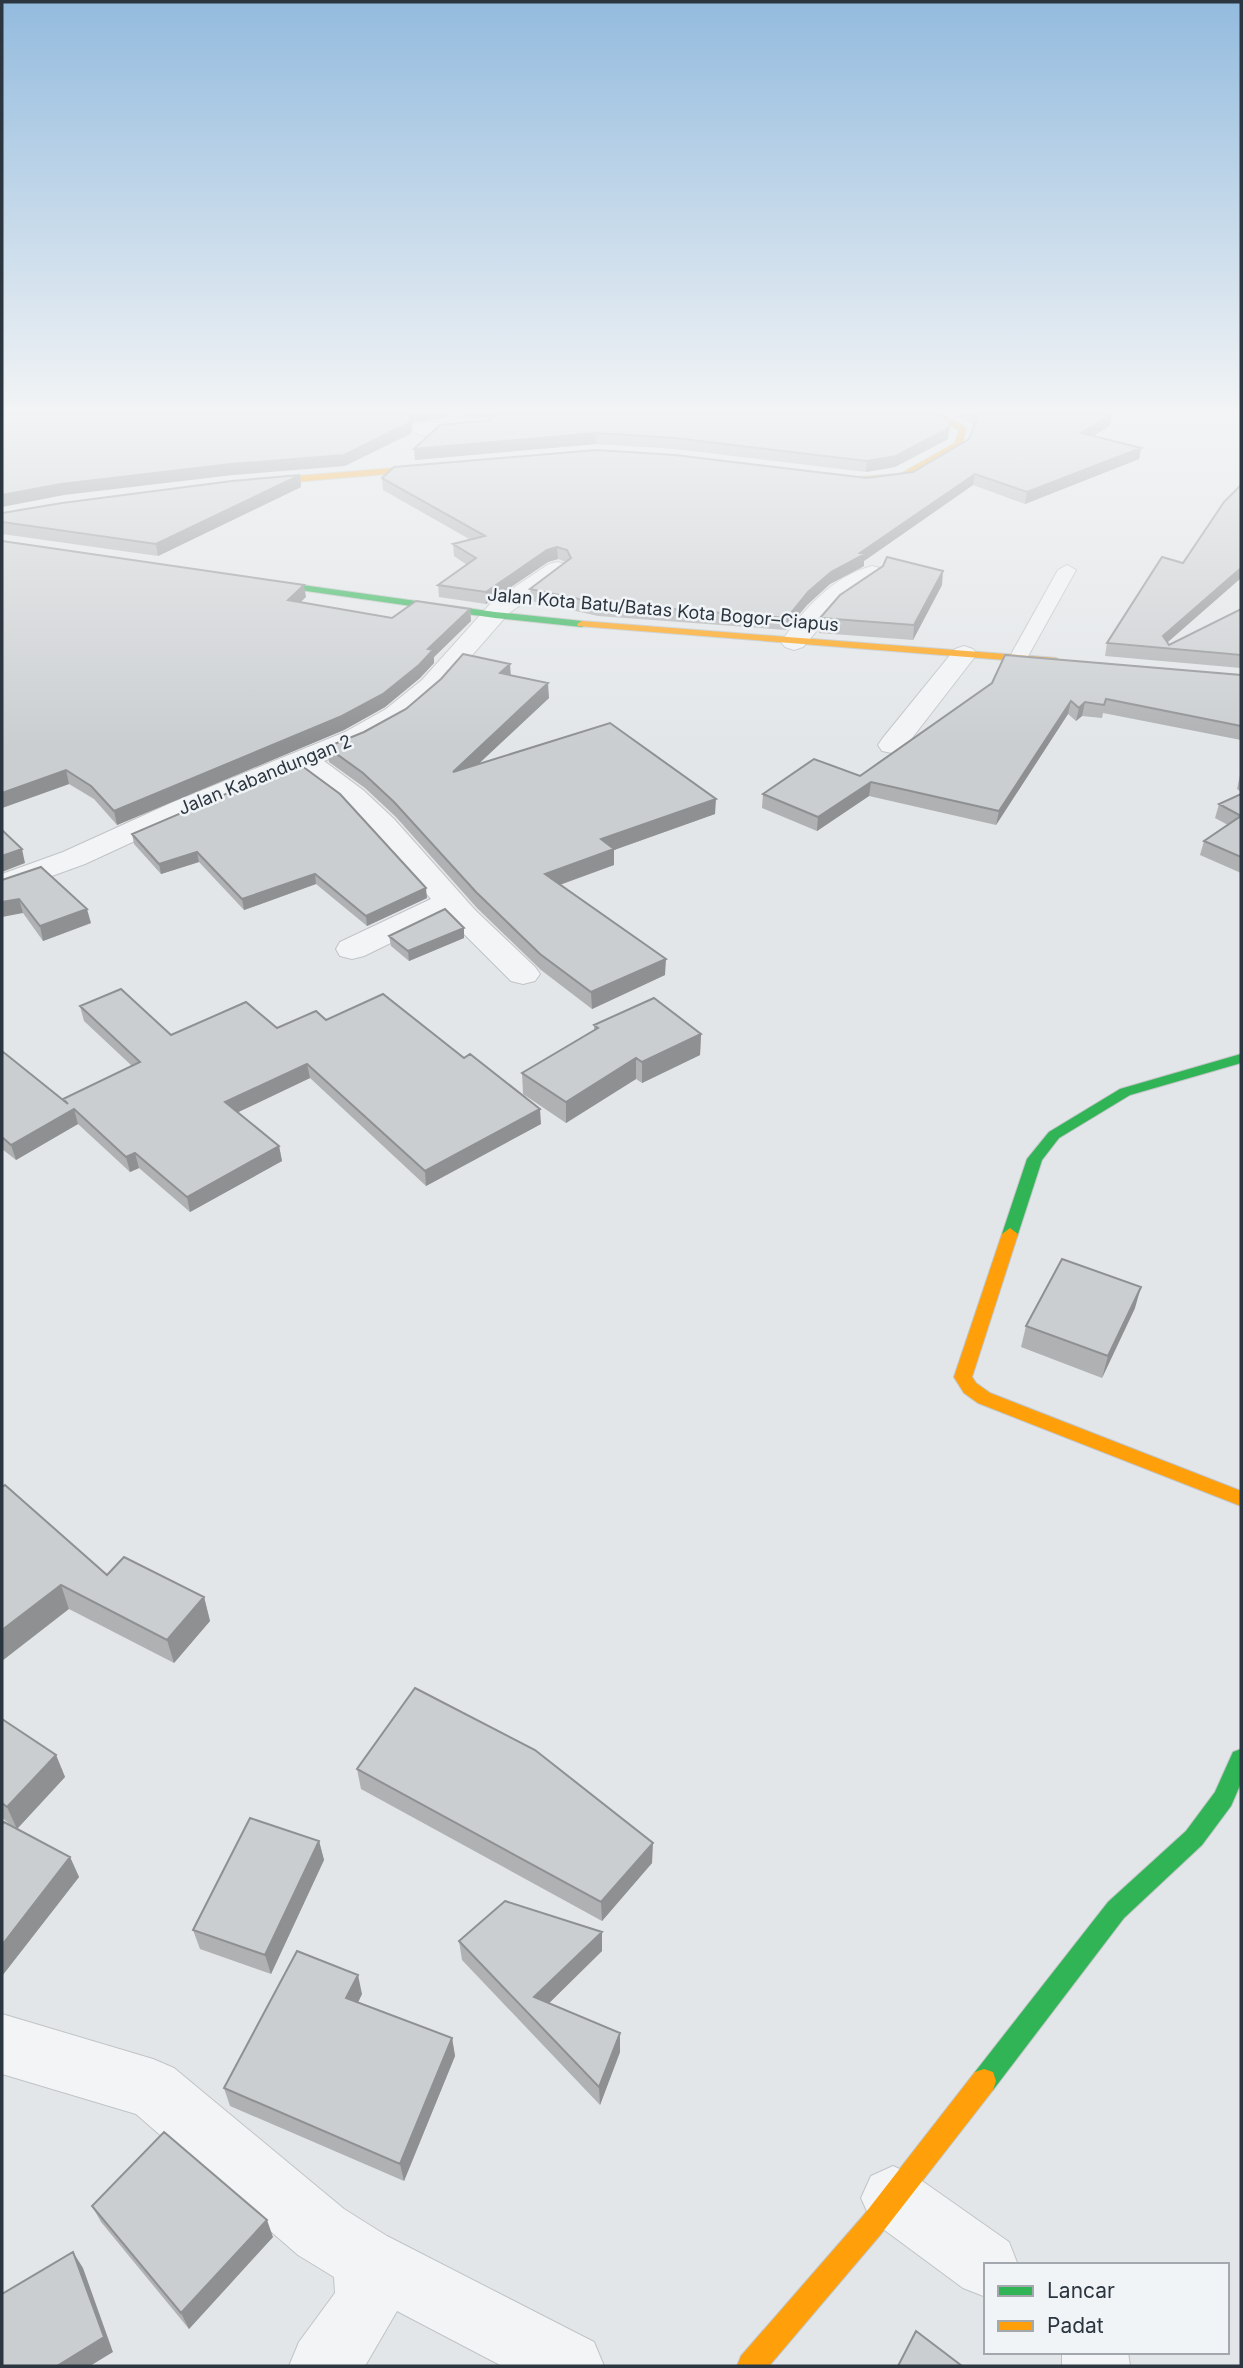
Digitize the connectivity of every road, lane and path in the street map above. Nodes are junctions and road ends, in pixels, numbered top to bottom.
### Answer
1 (557, 569) edge
2 (1067, 570) dead end
3 (872, 573) edge
4 (237, 578) edge
5 (495, 615) junction
6 (794, 642) junction
7 (964, 654) junction
8 (1018, 658) junction
9 (1067, 662) edge
10 (892, 745) dead end
11 (302, 758) junction
12 (2, 885) edge
13 (450, 902) junction
14 (352, 949) dead end
15 (523, 974) dead end
16 (1241, 1058) edge
17 (1241, 1499) edge
18 (1241, 1759) edge
19 (2, 2044) edge
20 (893, 2197) junction
21 (364, 2259) junction
22 (984, 2264) edge
23 (323, 2366) edge
24 (570, 2366) edge
25 (751, 2366) edge

1 - 5 street, Jalan Kabandungan 2
2 - 8 lane
3 - 6 street
4 - 5 street, Jalan Kota Batu/Batas Kota Bogor–Ciapus
5 - 6 street, Jalan Kota Batu/Batas Kota Bogor–Ciapus
5 - 11 street, Jalan Kabandungan 2
6 - 7 street, Jalan Kota Batu/Batas Kota Bogor–Ciapus
7 - 8 street, Jalan Kota Batu/Batas Kota Bogor–Ciapus
7 - 10 street
8 - 9 street, Jalan Kota Batu/Batas Kota Bogor–Ciapus
11 - 12 street, Jalan Kabandungan 2
11 - 13 street
13 - 14 street
13 - 15 street
16 - 17 street
18 - 20 street
19 - 21 street
20 - 22 street
20 - 25 street
21 - 23 street
21 - 24 street

